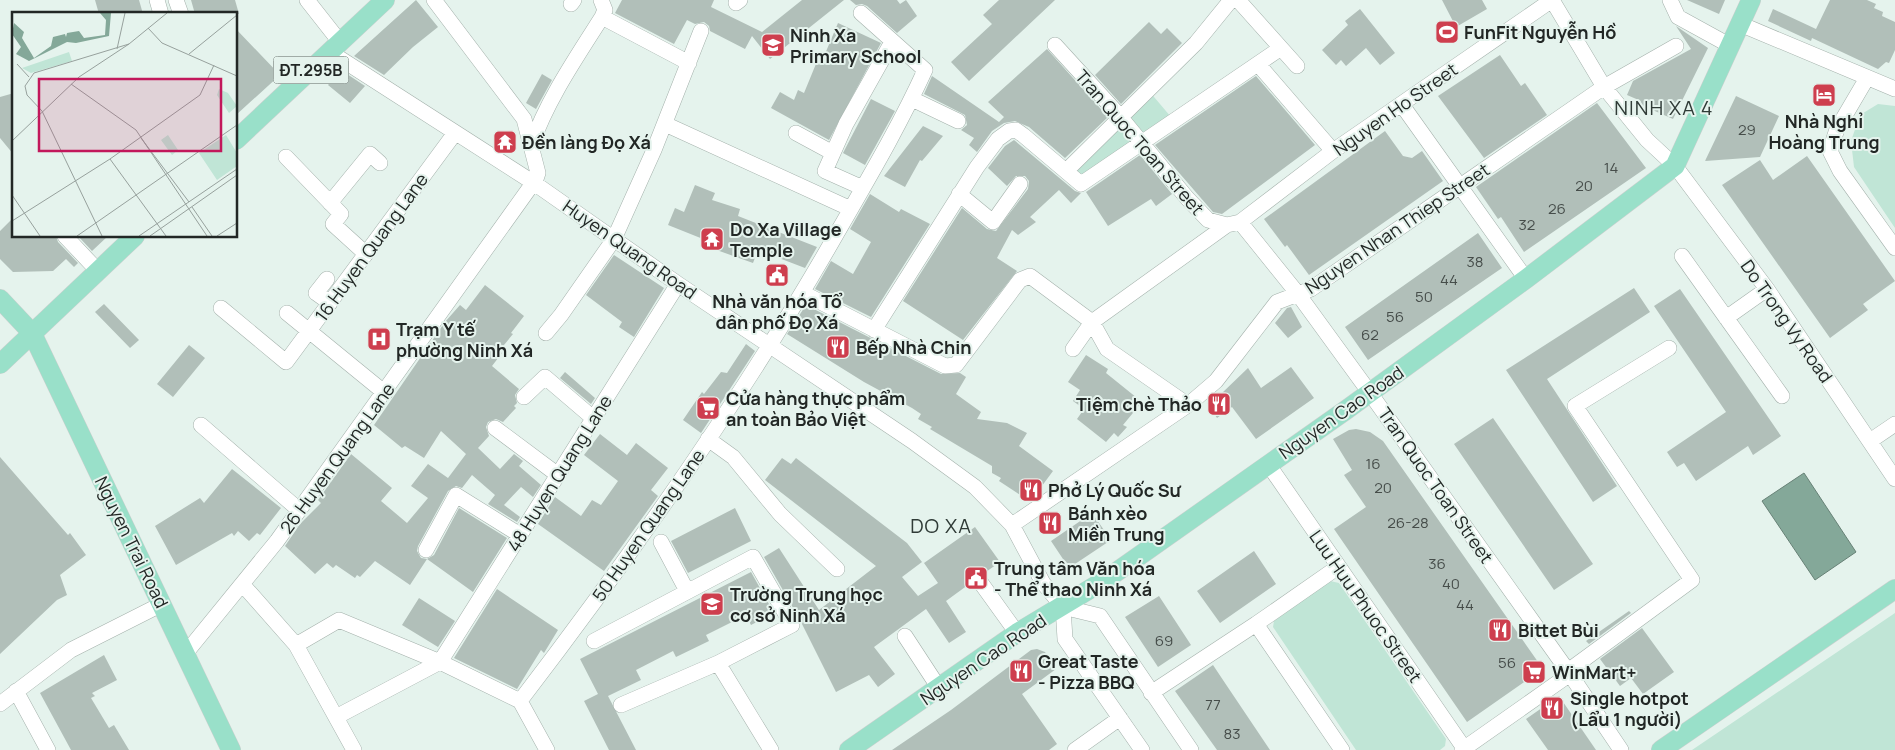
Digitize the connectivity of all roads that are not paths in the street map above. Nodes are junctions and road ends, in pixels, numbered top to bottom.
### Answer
1 (176, 0) edge
2 (307, 0) edge
3 (385, 0) edge
4 (434, 0) edge
5 (1231, 0) edge
6 (1238, 0) edge
7 (1552, 0) edge
8 (1670, 0) edge
9 (1751, 0) edge
10 (603, 9) edge
11 (180, 12) edge
12 (861, 14) dead end
13 (1740, 24) junction
14 (701, 31) dead end
15 (892, 42) junction
16 (1055, 45) dead end
17 (1729, 45) junction
18 (1676, 46) dead end
19 (335, 47) junction
20 (1281, 48) junction
21 (689, 63) junction
22 (1258, 64) junction
23 (1297, 66) dead end
24 (1867, 78) junction
25 (1604, 86) junction
26 (1895, 90) edge
27 (912, 99) junction
28 (1402, 105) junction
29 (1120, 116) junction
30 (958, 121) dead end
31 (665, 124) junction
32 (455, 132) junction
33 (796, 133) dead end
34 (238, 138) edge
35 (1142, 141) junction
36 (531, 146) junction
37 (1333, 151) junction
38 (833, 153) junction
39 (286, 157) dead end
40 (380, 164) dead end
41 (1675, 166) junction
42 (1066, 171) junction
43 (534, 183) junction
44 (1020, 184) dead end
45 (1460, 186) junction
46 (863, 188) junction
47 (959, 194) junction
48 (330, 203) junction
49 (851, 209) junction
50 (1233, 224) junction
51 (67, 238) edge
52 (133, 238) edge
53 (614, 239) junction
54 (1895, 248) edge
55 (366, 254) junction
56 (1682, 256) dead end
57 (98, 271) junction
58 (327, 279) dead end
59 (1526, 279) junction
60 (678, 284) junction
61 (1767, 289) junction
62 (803, 293) junction
63 (1298, 294) junction
64 (0, 299) edge
65 (330, 303) junction
66 (221, 308) dead end
67 (287, 313) dead end
68 (1726, 318) junction
69 (1092, 322) junction
70 (309, 330) junction
71 (874, 330) junction
72 (32, 333) junction
73 (546, 333) dead end
74 (770, 346) junction
75 (1669, 348) dead end
76 (1073, 349) dead end
77 (0, 364) edge
78 (385, 392) junction
79 (1370, 392) junction
80 (1782, 396) dead end
81 (524, 397) dead end
82 (1188, 405) junction
83 (593, 418) junction
84 (1895, 424) edge
85 (201, 425) dead end
86 (495, 428) dead end
87 (708, 439) junction
88 (1870, 442) junction
89 (1268, 464) junction
90 (558, 475) junction
91 (1895, 479) edge
92 (299, 510) junction
93 (1012, 525) junction
94 (520, 535) junction
95 (661, 542) dead end
96 (426, 550) dead end
97 (1338, 566) junction
98 (837, 569) dead end
99 (981, 583) dead end
100 (242, 585) junction
101 (1895, 589) edge
102 (687, 592) junction
103 (162, 604) junction
104 (1063, 606) junction
105 (1256, 624) junction
106 (1016, 633) junction
107 (905, 636) dead end
108 (594, 641) dead end
109 (296, 645) junction
110 (185, 654) junction
111 (440, 662) junction
112 (718, 663) junction
113 (1569, 672) junction
114 (940, 688) junction
115 (16, 691) junction
116 (1151, 693) junction
117 (520, 701) junction
118 (0, 704) edge
119 (622, 705) dead end
120 (336, 717) junction
121 (1120, 718) junction
122 (1463, 749) edge
123 (48, 750) edge
124 (231, 750) edge
125 (354, 750) edge
126 (547, 750) edge
127 (771, 750) edge
128 (849, 750) edge
129 (1075, 750) edge
130 (1142, 750) edge
131 (1191, 750) edge
132 (1342, 750) edge
133 (1621, 750) edge
134 (1661, 750) edge

1 - 11 street
2 - 19 street, Huyen Quang Road
3 - 19 main road, ĐT.295B
4 - 36 street
5 - 29 street
6 - 20 street
7 - 25 street, Do Trong Vy Road
7 - 28 street, Nguyen Ho Street
8 - 17 street
9 - 13 main road, Nguyen Cao Road
10 - 21 street
10 - 36 street
12 - 15 street
13 - 17 main road, Nguyen Cao Road
13 - 24 street
14 - 21 street
15 - 27 street, 50 Huyen Quang Lane
15 - 38 street
16 - 29 street, Tran Quoc Toan Street
17 - 41 main road, Nguyen Cao Road
18 - 25 street, Nguyen Nhan Thiep Street
19 - 32 street, Huyen Quang Road
19 - 34 main road, ĐT.295B
20 - 22 street
20 - 23 street
21 - 31 street
22 - 35 street
22 - 37 street
24 - 26 street
24 - 54 street
25 - 41 street, Do Trong Vy Road
25 - 45 street, Nguyen Nhan Thiep Street
27 - 30 street
27 - 46 street, 50 Huyen Quang Lane
28 - 37 street, Nguyen Ho Street
28 - 45 street
29 - 35 street, Tran Quoc Toan Street
29 - 42 street
31 - 49 street
31 - 53 street
32 - 43 street, Huyen Quang Road
32 - 55 street, 16 Huyen Quang Lane
33 - 38 street
35 - 42 street
35 - 50 street, Tran Quoc Toan Street
36 - 43 street
37 - 50 street, Nguyen Ho Street
38 - 46 street
39 - 48 street
40 - 48 street
41 - 59 main road, Nguyen Cao Road
41 - 61 street, Do Trong Vy Road
42 - 47 street
43 - 53 street, Huyen Quang Road
43 - 78 street, 26 Huyen Quang Lane
44 - 47 street
45 - 59 street
45 - 63 street, Nguyen Nhan Thiep Street
46 - 49 street, 50 Huyen Quang Lane
47 - 71 street
48 - 55 street
49 - 62 street, 50 Huyen Quang Lane
50 - 63 street, Tran Quoc Toan Street
50 - 69 street, Nguyen Ho Street
51 - 57 street
52 - 57 main road
53 - 60 street, Huyen Quang Road
53 - 73 street
55 - 65 street, 16 Huyen Quang Lane
56 - 68 street
57 - 72 main road
58 - 65 street
59 - 79 main road, Nguyen Cao Road
60 - 74 street, Huyen Quang Road
60 - 83 street, 48 Huyen Quang Lane
61 - 68 street
61 - 88 street, Do Trong Vy Road
62 - 71 street
62 - 74 street, 50 Huyen Quang Lane
63 - 79 street, Tran Quoc Toan Street
63 - 82 street, Nguyen Nhan Thiep Street
64 - 72 main road, Nguyen Trai Road
65 - 70 street, 16 Huyen Quang Lane
66 - 70 street, 16 Huyen Quang Lane
67 - 70 street
68 - 80 street
69 - 71 street
69 - 76 street, Nguyen Ho Street
69 - 82 street
70 - 78 street
72 - 77 main road
72 - 103 main road, Nguyen Trai Road
74 - 87 street, 50 Huyen Quang Lane
74 - 93 street, Huyen Quang Road
75 - 113 street
78 - 92 street, 26 Huyen Quang Lane
79 - 89 main road, Nguyen Cao Road
79 - 113 street, Tran Quoc Toan Street
81 - 83 street
82 - 93 street, Nguyen Nhan Thiep Street
83 - 90 street, 48 Huyen Quang Lane
84 - 88 street
85 - 92 street
86 - 90 street
87 - 98 street
87 - 117 street, 50 Huyen Quang Lane
88 - 91 street, Do Trong Vy Road
89 - 97 street, Luu Huu Phuoc Street
89 - 104 main road, Nguyen Cao Road
90 - 94 street, 48 Huyen Quang Lane
92 - 100 street, 26 Huyen Quang Lane
93 - 104 street, Huyen Quang Road
94 - 96 street
94 - 111 street, 48 Huyen Quang Lane
95 - 102 street
97 - 105 street
97 - 122 street, Luu Huu Phuoc Street
99 - 106 street
100 - 109 street
100 - 110 street, 26 Huyen Quang Lane
101 - 134 main road
102 - 108 street
102 - 112 street
103 - 110 main road, Nguyen Trai Road
103 - 115 street
104 - 106 main road, Nguyen Cao Road
104 - 116 street
104 - 121 street
105 - 116 street
105 - 132 street
106 - 114 main road, Nguyen Cao Road
107 - 114 street
109 - 111 street
109 - 120 street
110 - 124 main road, Nguyen Trai Road
111 - 117 street
111 - 120 street
112 - 119 street
112 - 127 street
113 - 122 street
113 - 133 street, Tran Quoc Toan Street
114 - 128 main road, Nguyen Cao Road
115 - 118 street
115 - 123 street
116 - 131 street
117 - 126 street
120 - 125 street
121 - 129 street
121 - 130 street

